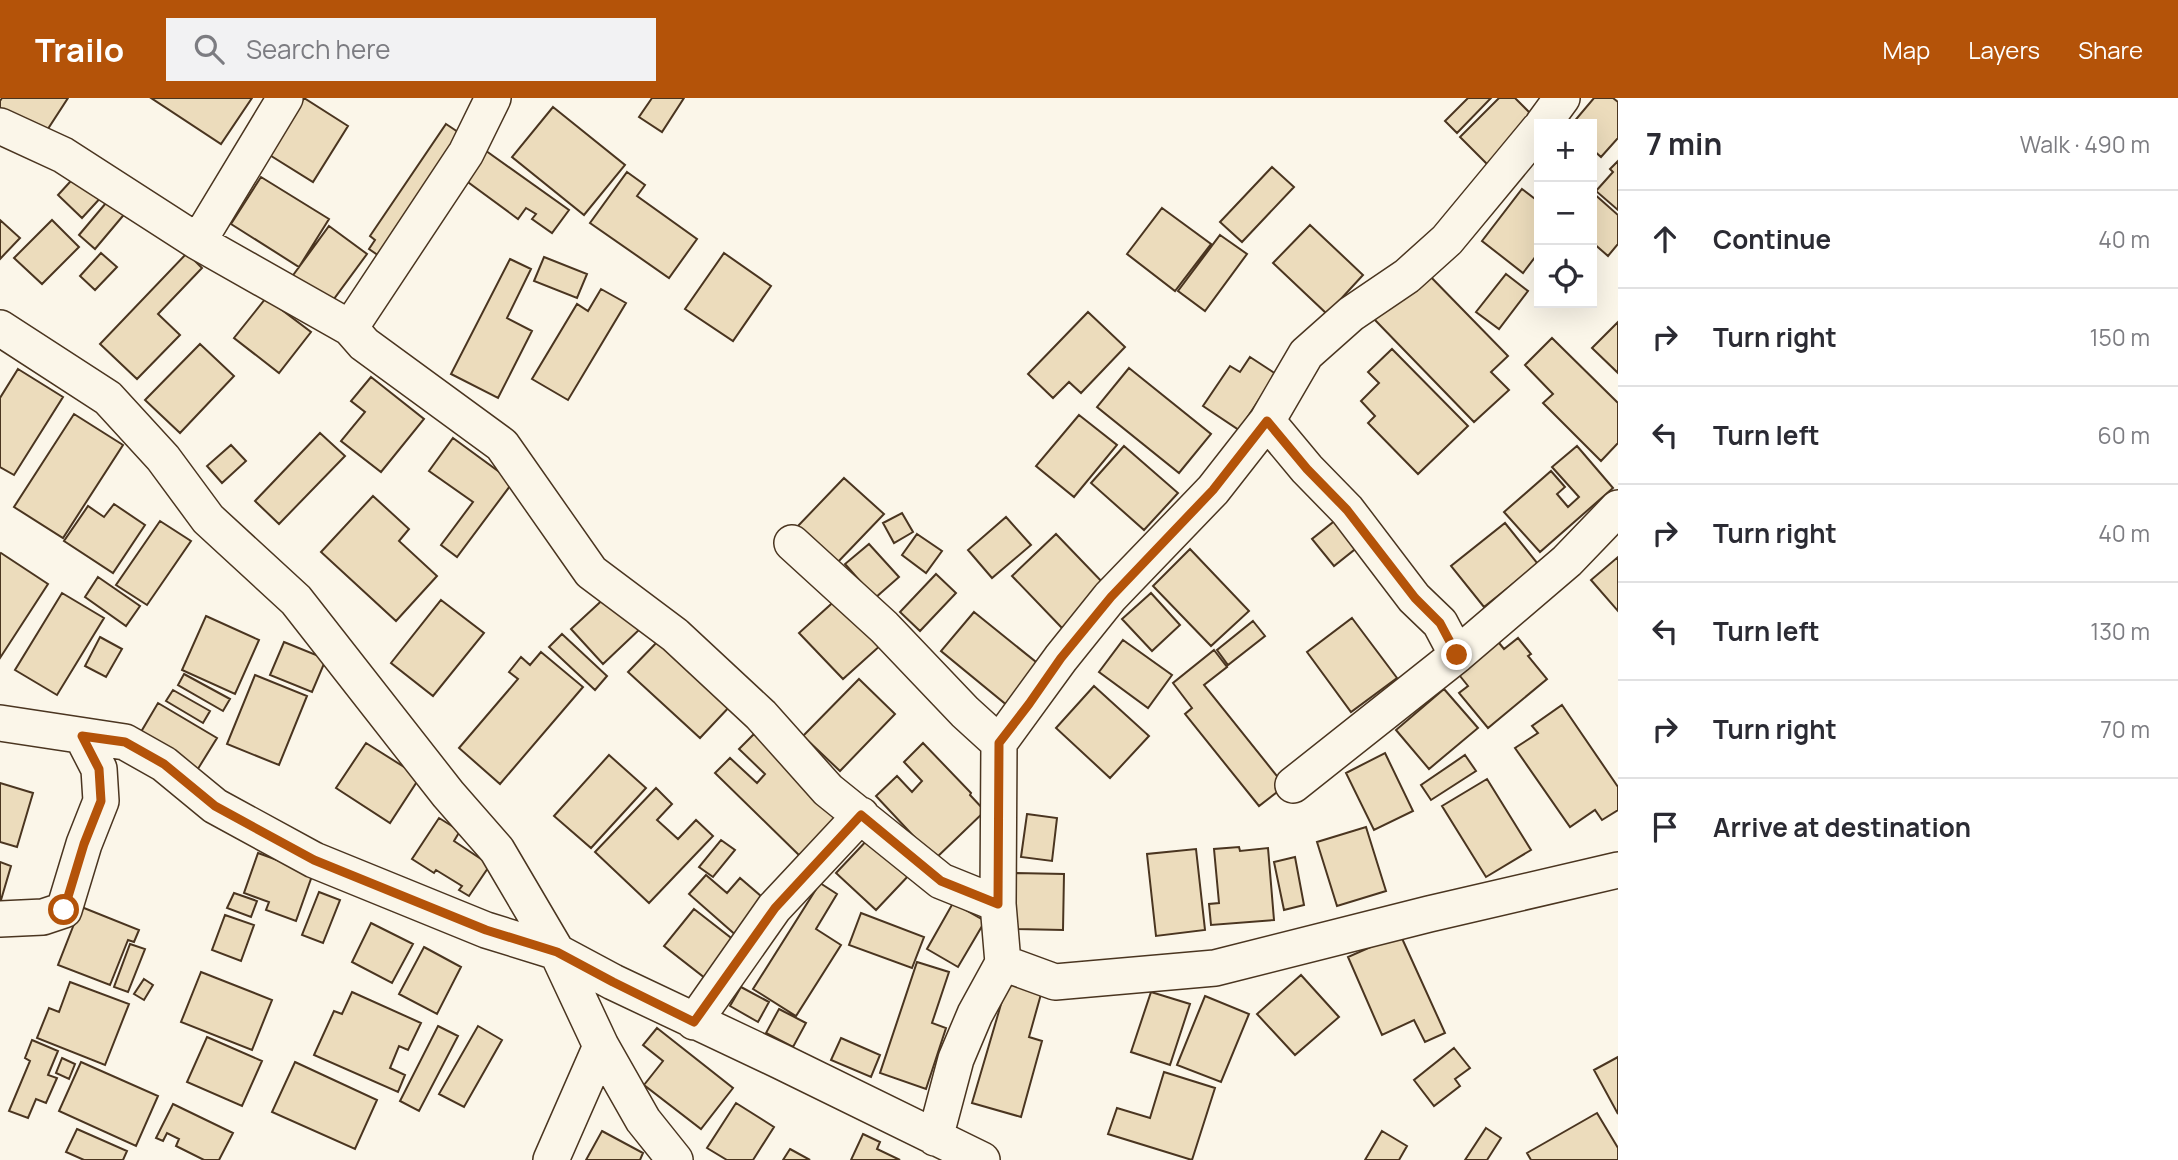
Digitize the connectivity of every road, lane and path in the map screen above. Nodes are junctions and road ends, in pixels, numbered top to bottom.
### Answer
1 (285, 98) edge
2 (493, 98) edge
3 (1562, 98) edge
4 (1547, 119) edge
5 (0, 126) edge
6 (1534, 135) edge
7 (198, 242) junction
8 (0, 328) edge
9 (351, 328) junction
10 (1267, 421) junction
11 (1618, 508) edge
12 (792, 543) dead end
13 (1457, 655) junction
14 (0, 723) edge
15 (82, 736) junction
16 (999, 743) junction
17 (1293, 785) dead end
18 (861, 815) junction
19 (1618, 870) edge
20 (998, 904) junction
21 (0, 919) edge
22 (557, 952) junction
23 (1003, 963) junction
24 (694, 1022) junction
25 (601, 1046) junction
26 (935, 1138) junction
27 (551, 1160) edge
28 (675, 1160) edge
29 (982, 1160) edge

1 - 7 street
2 - 9 street
3 - 4 street
5 - 7 street
6 - 10 street
7 - 9 street
8 - 22 street
9 - 18 street
10 - 13 street
10 - 16 street
11 - 13 street
12 - 16 street
13 - 17 street
14 - 15 street
15 - 21 street
15 - 22 street
16 - 20 street
18 - 20 street
18 - 24 street
19 - 23 street
20 - 23 street
22 - 24 street
22 - 25 street
23 - 26 street
24 - 26 street
25 - 27 street
25 - 28 street
26 - 29 street

